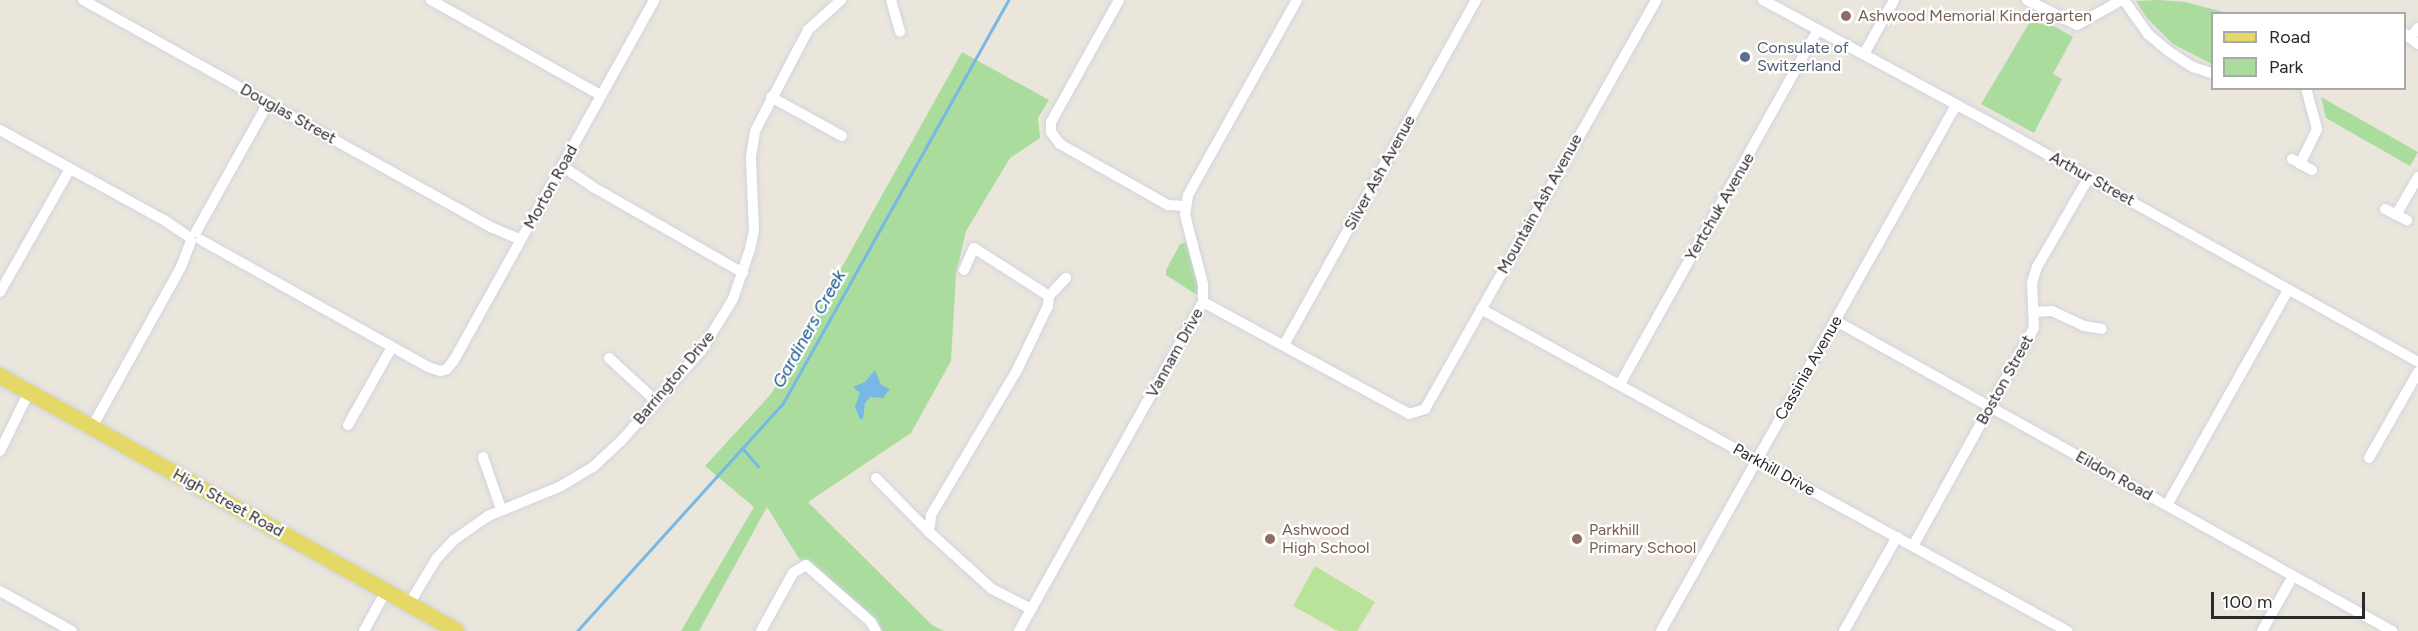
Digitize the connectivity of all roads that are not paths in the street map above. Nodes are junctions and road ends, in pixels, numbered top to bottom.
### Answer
1 (83, 0) edge
2 (431, 0) edge
3 (654, 0) edge
4 (841, 0) edge
5 (891, 0) edge
6 (1119, 0) edge
7 (1297, 0) edge
8 (1476, 0) edge
9 (1656, 0) edge
10 (1763, 0) edge
11 (1894, 0) edge
12 (2027, 0) edge
13 (2123, 0) edge
14 (2418, 28) edge
15 (1818, 29) junction
16 (900, 32) dead end
17 (2411, 38) edge
18 (1864, 54) junction
19 (2211, 73) edge
20 (2307, 90) edge
21 (600, 95) junction
22 (771, 97) junction
23 (268, 103) junction
24 (1956, 105) junction
25 (0, 130) edge
26 (842, 136) dead end
27 (69, 169) junction
28 (561, 169) junction
29 (2312, 170) dead end
30 (2089, 177) junction
31 (2418, 177) edge
32 (1185, 206) junction
33 (2385, 209) dead end
34 (2396, 215) junction
35 (2408, 220) dead end
36 (195, 238) junction
37 (520, 242) junction
38 (744, 269) junction
39 (964, 270) dead end
40 (1066, 278) dead end
41 (2288, 290) junction
42 (0, 292) edge
43 (1049, 296) junction
44 (1203, 302) junction
45 (1481, 309) junction
46 (2033, 312) junction
47 (1836, 321) junction
48 (2102, 329) dead end
49 (1284, 345) junction
50 (392, 347) junction
51 (609, 358) dead end
52 (2418, 362) edge
53 (2418, 372) edge
54 (0, 376) edge
55 (1620, 384) junction
56 (32, 394) junction
57 (656, 401) junction
58 (1990, 407) junction
59 (348, 425) dead end
60 (92, 427) junction
61 (0, 451) edge
62 (483, 457) dead end
63 (2369, 458) dead end
64 (1757, 460) junction
65 (876, 478) dead end
66 (2167, 505) junction
67 (501, 509) junction
68 (929, 532) junction
69 (1897, 537) junction
70 (1913, 546) junction
71 (2293, 576) junction
72 (0, 591) edge
73 (386, 591) junction
74 (409, 604) junction
75 (1031, 609) junction
76 (2049, 621) junction
77 (72, 631) edge
78 (364, 631) edge
79 (457, 631) edge
80 (761, 631) edge
81 (876, 631) edge
82 (1019, 631) edge
83 (1660, 631) edge
84 (1844, 631) edge
85 (2042, 631) edge
86 (2067, 631) edge
87 (2262, 631) edge
88 (2391, 631) edge

1 - 23 street, Douglas Street
2 - 21 street
3 - 21 street, Morton Road
4 - 22 street, Barrington Drive
5 - 16 street
6 - 32 street
7 - 32 street
8 - 49 street, Silver Ash Avenue
9 - 45 street, Mountain Ash Avenue
10 - 15 street, Arthur Street
11 - 18 street
12 - 13 street
13 - 19 street
14 - 17 street
15 - 18 street, Arthur Street
15 - 55 street, Yertchuk Avenue
18 - 24 street, Arthur Street
20 - 29 street
21 - 28 street, Morton Road
22 - 26 street
22 - 38 street, Barrington Drive
23 - 36 street
23 - 37 street, Douglas Street
24 - 30 street, Arthur Street
24 - 47 street, Cassinia Avenue
25 - 27 street
27 - 36 street
27 - 42 street
28 - 37 street, Morton Road
28 - 38 street
30 - 41 street, Arthur Street
30 - 46 street, Boston Street
31 - 34 street
32 - 44 street, Vannam Drive
33 - 34 street
34 - 35 street
36 - 50 street
36 - 60 street
37 - 50 street, Morton Road
38 - 57 street, Barrington Drive
39 - 43 street
40 - 43 street
41 - 52 street, Arthur Street
41 - 66 street
43 - 68 street
44 - 49 street
44 - 75 street, Vannam Drive
45 - 49 street, Mountain Ash Avenue
45 - 55 street, Parkhill Drive
46 - 48 street
46 - 58 street, Boston Street
47 - 58 street, Eildon Road
47 - 64 street, Cassinia Avenue
50 - 59 street
51 - 57 street
53 - 63 street
54 - 56 main road, High Street Road
55 - 64 street, Parkhill Drive
56 - 60 main road, High Street Road
56 - 61 street
57 - 67 street, Barrington Drive
58 - 66 street, Eildon Road
58 - 70 street, Boston Street
60 - 73 main road, High Street Road
62 - 67 street
64 - 69 street, Parkhill Drive
64 - 83 street, Cassinia Avenue
65 - 68 street
66 - 71 street, Eildon Road
67 - 74 street, Barrington Drive
68 - 75 street
69 - 70 street, Parkhill Drive
69 - 84 street
70 - 76 street, Parkhill Drive
71 - 87 street
71 - 88 street, Eildon Road
72 - 77 street
73 - 74 main road, High Street Road
73 - 78 street
74 - 79 main road, High Street Road
75 - 82 street, Vannam Drive
76 - 85 street
76 - 86 street, Parkhill Drive
80 - 81 street

